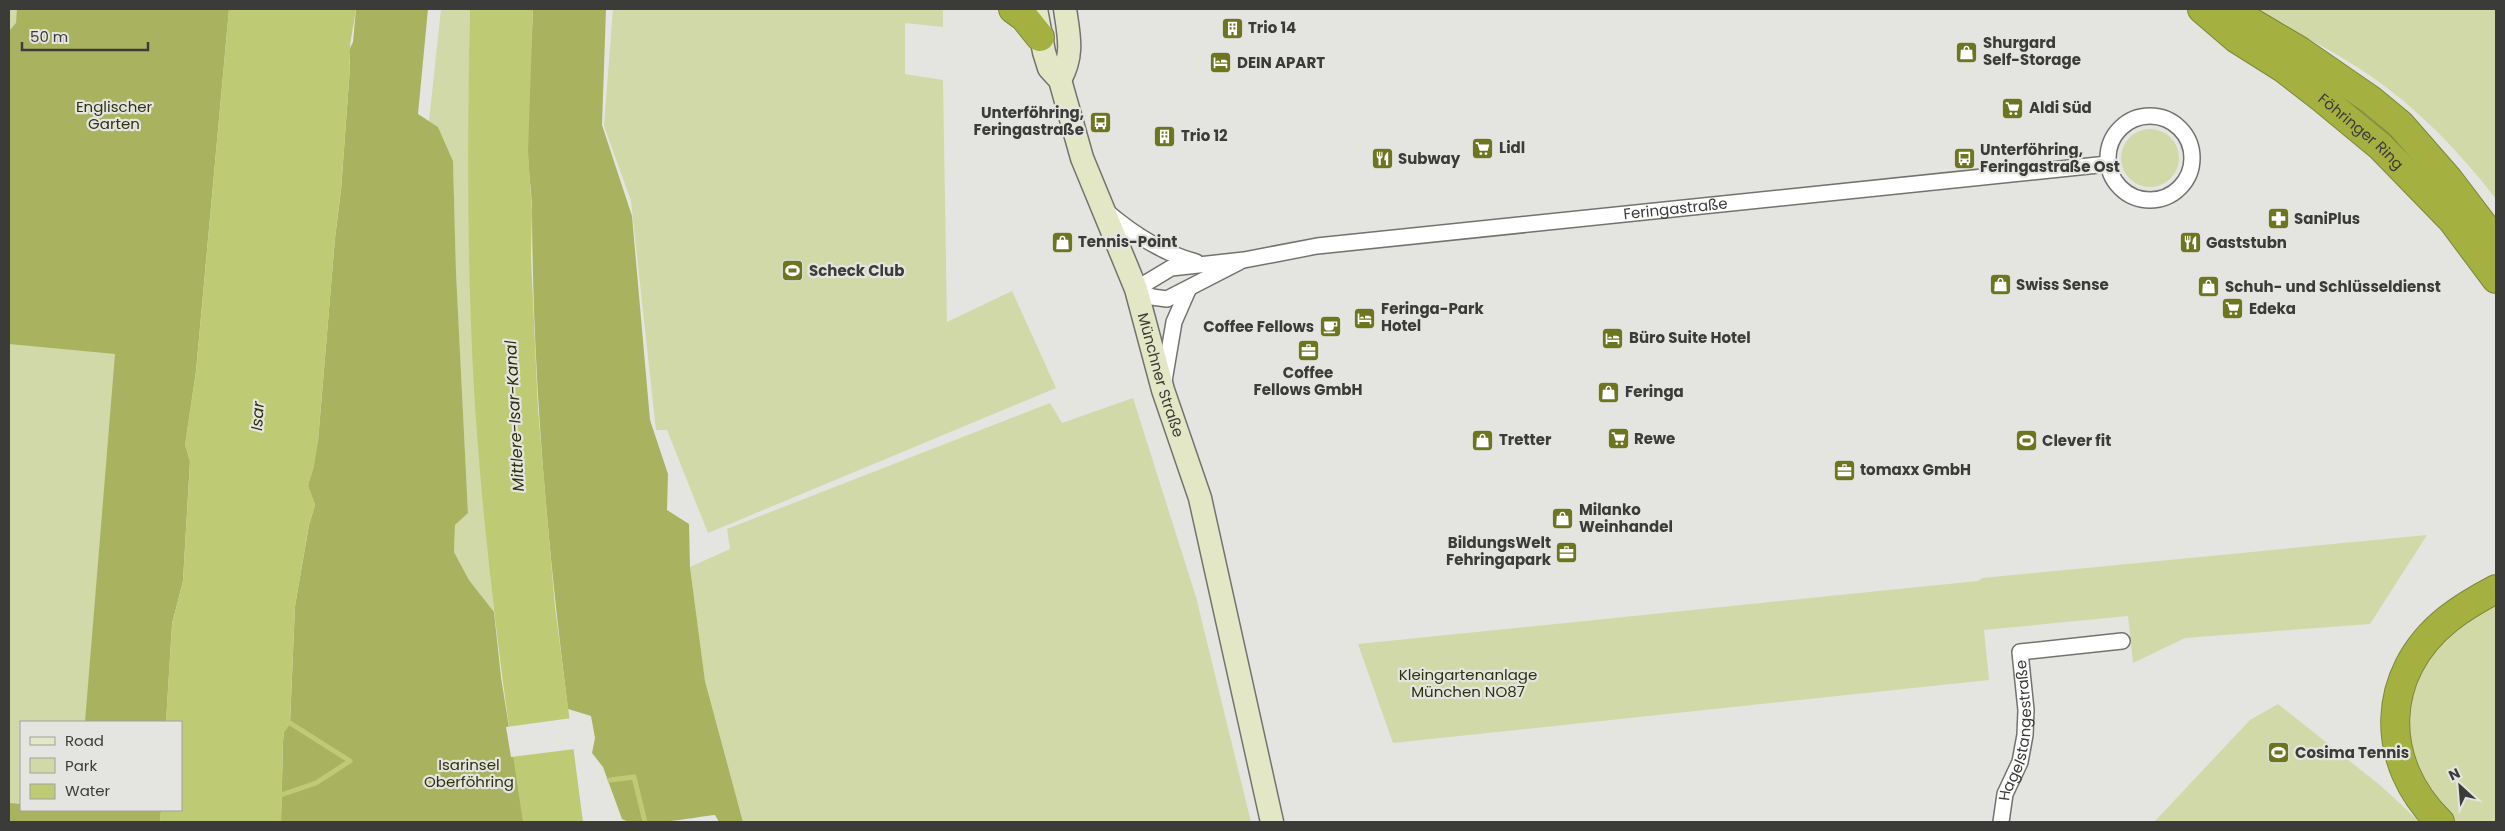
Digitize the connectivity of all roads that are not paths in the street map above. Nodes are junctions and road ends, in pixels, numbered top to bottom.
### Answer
1 (1013, 9) edge
2 (1036, 9) edge
3 (1065, 9) edge
4 (2202, 9) edge
5 (2211, 9) edge
6 (1040, 37) junction
7 (1060, 80) junction
8 (2400, 124) junction
9 (2108, 164) junction
10 (1102, 208) junction
11 (2496, 214) edge
12 (2496, 242) edge
13 (1244, 260) junction
14 (1205, 264) junction
15 (2496, 279) edge
16 (1136, 289) junction
17 (1188, 290) junction
18 (1163, 390) junction
19 (2496, 589) edge
20 (2122, 641) dead end
21 (1272, 822) edge
22 (2001, 822) edge
23 (2440, 822) edge

1 - 6 highway
2 - 6 main road, Münchner Straße
3 - 7 main road
4 - 15 highway, Föhringer Ring
5 - 8 highway, Föhringer Ring
6 - 7 main road, Münchner Straße
7 - 10 main road, Münchner Straße
8 - 11 highway
8 - 12 highway, Föhringer Ring
9 - 9 street
9 - 13 street, Feringastraße
10 - 14 street, Feringastraße
10 - 16 main road, Münchner Straße
13 - 14 street, Feringastraße
13 - 17 street, Feringastraße
14 - 16 street, Feringastraße
16 - 17 street, Feringastraße
16 - 18 main road, Münchner Straße
17 - 18 street
18 - 21 main road, Münchner Straße
19 - 23 highway
20 - 22 street, Hagelstangestraße

